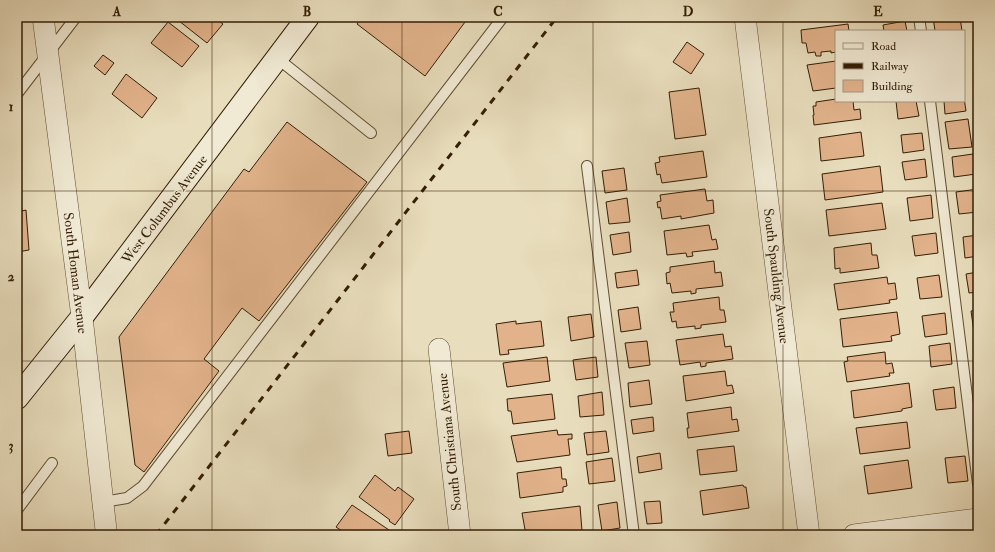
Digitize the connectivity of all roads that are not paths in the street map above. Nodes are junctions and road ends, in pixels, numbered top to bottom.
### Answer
1 (43, 17) edge
2 (76, 17) edge
3 (308, 17) edge
4 (504, 17) edge
5 (745, 17) edge
6 (919, 17) edge
7 (921, 30) edge
8 (48, 53) junction
9 (277, 58) junction
10 (17, 94) edge
11 (930, 102) edge
12 (371, 133) dead end
13 (587, 166) dead end
14 (82, 317) junction
15 (439, 350) dead end
16 (17, 398) edge
17 (52, 463) dead end
18 (978, 484) edge
19 (103, 502) junction
20 (17, 510) edge
21 (978, 519) edge
22 (106, 530) dead end
23 (460, 535) edge
24 (634, 535) edge
25 (809, 535) edge
26 (854, 535) edge

1 - 8 street, South Homan Avenue
2 - 8 lane
3 - 9 main road, West Columbus Avenue
4 - 19 lane
5 - 25 street, South Spaulding Avenue
6 - 7 lane
8 - 10 lane
8 - 14 street, South Homan Avenue
9 - 12 lane
9 - 14 main road, West Columbus Avenue
11 - 18 lane
13 - 24 lane
14 - 16 main road, West Columbus Avenue
14 - 19 street, South Homan Avenue
15 - 23 street, South Christiana Avenue
17 - 20 lane
19 - 22 street, South Homan Avenue
21 - 26 street

